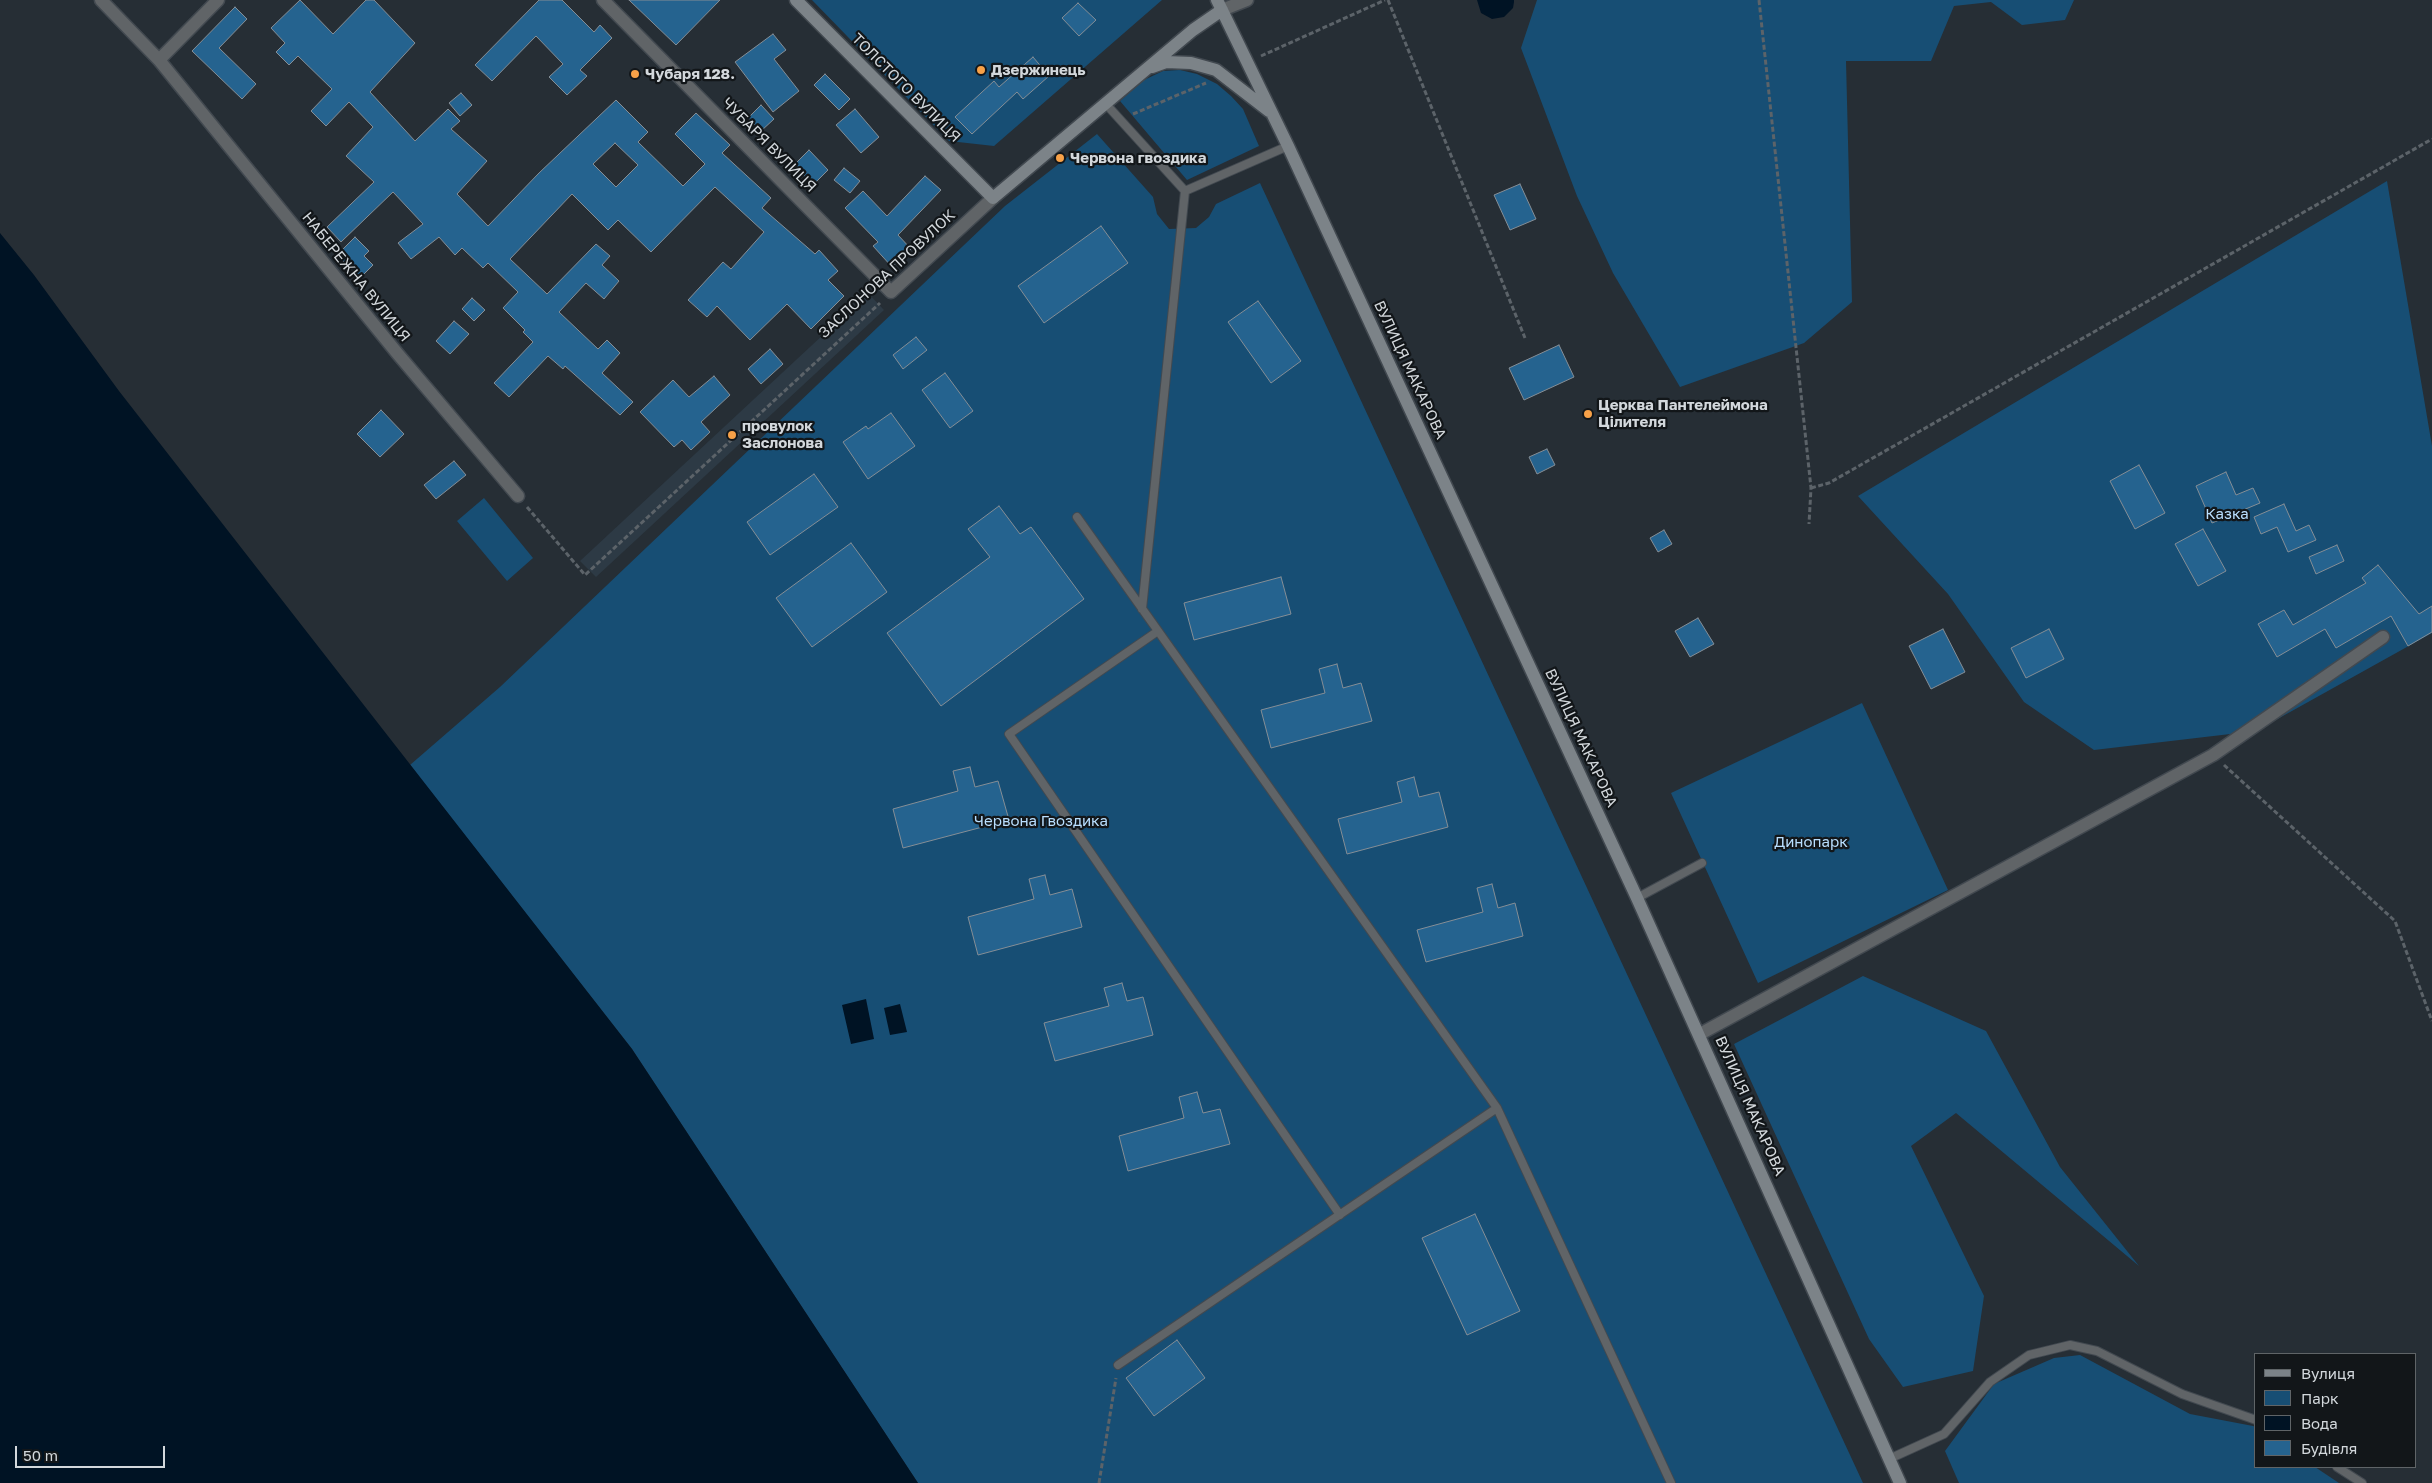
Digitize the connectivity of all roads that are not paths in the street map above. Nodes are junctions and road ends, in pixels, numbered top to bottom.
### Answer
1 (101, 0) edge
2 (218, 0) edge
3 (603, 0) edge
4 (796, 0) edge
5 (1247, 0) edge
6 (1220, 5) edge
7 (159, 60) junction
8 (1148, 68) junction
9 (1106, 103) junction
10 (1270, 112) junction
11 (1288, 146) junction
12 (1185, 191) junction
13 (992, 198) junction
14 (891, 292) joint
15 (518, 496) road end
16 (1077, 517) dead end
17 (1142, 609) junction
18 (1158, 631) junction
19 (2384, 637) dead end
20 (1702, 863) dead end
21 (1637, 898) junction
22 (1700, 1034) junction
23 (1497, 1108) junction
24 (1340, 1214) junction
25 (1118, 1365) road end
26 (2254, 1419) edge
27 (1889, 1458) junction
28 (2339, 1468) edge
29 (1671, 1483) edge
30 (1900, 1483) edge
31 (2362, 1483) edge

1 - 7 street, НАБЕРЕЖНА ВУЛИЦЯ
2 - 7 street
3 - 14 street, ЧУБАРЯ ВУЛИЦЯ
4 - 13 main road, ТОЛСТОГО ВУЛИЦЯ
5 - 6 street
6 - 8 main road, ЗАСЛОНОВА ПРОВУЛОК
6 - 10 main road, ВУЛИЦЯ МАКАРОВА
7 - 15 street, НАБЕРЕЖНА ВУЛИЦЯ
8 - 9 main road, ЗАСЛОНОВА ПРОВУЛОК
8 - 10 main road
9 - 12 lane
9 - 13 main road, ЗАСЛОНОВА ПРОВУЛОК
10 - 11 main road, ВУЛИЦЯ МАКАРОВА
11 - 12 lane
11 - 21 main road, ВУЛИЦЯ МАКАРОВА
12 - 17 lane
13 - 14 street, ЗАСЛОНОВА ПРОВУЛОК
16 - 17 lane
17 - 18 lane
18 - 23 lane
18 - 24 lane
19 - 22 street
20 - 21 lane
21 - 22 main road, ВУЛИЦЯ МАКАРОВА
22 - 27 main road, ВУЛИЦЯ МАКАРОВА
23 - 24 lane
23 - 29 lane
24 - 25 lane
26 - 27 lane
27 - 30 main road, ВУЛИЦЯ МАКАРОВА
28 - 31 lane

